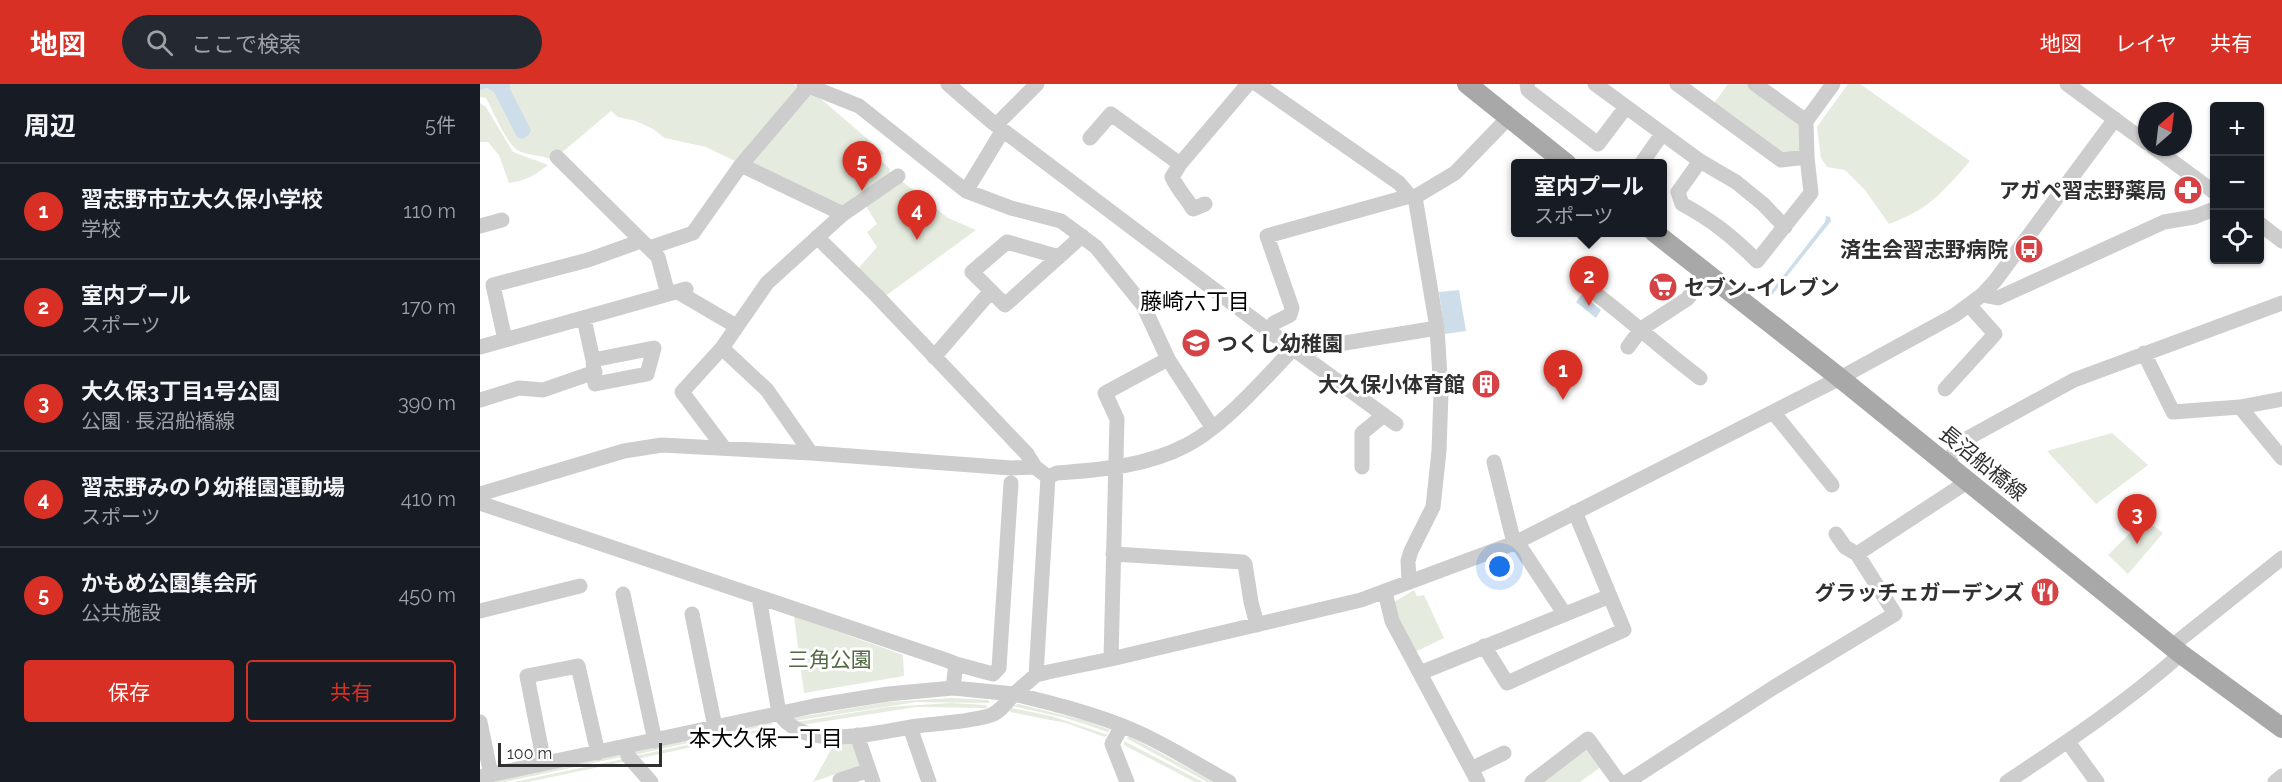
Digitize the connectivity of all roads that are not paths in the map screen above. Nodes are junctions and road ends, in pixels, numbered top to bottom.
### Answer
1 (948, 84) edge
2 (1037, 84) edge
3 (1248, 84) edge
4 (1257, 84) edge
5 (1527, 84) edge
6 (1595, 84) edge
7 (1677, 84) edge
8 (1755, 84) edge
9 (1833, 84) edge
10 (2067, 84) edge
11 (808, 85) edge
12 (1469, 85) edge
13 (1626, 107) junction
14 (1508, 118) junction
15 (2115, 119) junction
16 (1806, 121) junction
17 (1000, 127) junction
18 (1662, 134) junction
19 (2138, 136) edge
20 (1090, 138) dead end
21 (2165, 156) edge
22 (1807, 157) junction
23 (557, 158) dead end
24 (1561, 159) edge
25 (1644, 159) edge
26 (1700, 161) junction
27 (741, 165) junction
28 (1180, 165) junction
29 (898, 176) dead end
30 (2210, 189) edge
31 (966, 191) junction
32 (1412, 196) junction
33 (1205, 204) dead end
34 (2212, 210) edge
35 (843, 214) junction
36 (502, 220) dead end
37 (480, 226) edge
38 (1785, 227) junction
39 (2264, 228) edge
40 (1082, 236) junction
41 (817, 237) junction
42 (1660, 237) edge
43 (2282, 241) edge
44 (645, 244) junction
45 (1059, 257) junction
46 (1707, 274) junction
47 (991, 291) junction
48 (678, 292) junction
49 (1982, 295) junction
50 (1600, 297) dead end
51 (2282, 303) edge
52 (1970, 306) junction
53 (584, 319) junction
54 (736, 326) junction
55 (1437, 328) junction
56 (1641, 329) junction
57 (1269, 331) junction
58 (505, 340) junction
59 (480, 347) edge
60 (1628, 347) dead end
61 (722, 348) junction
62 (1299, 353) junction
63 (2144, 353) junction
64 (934, 357) junction
65 (1168, 359) junction
66 (1700, 378) dead end
67 (1840, 378) junction
68 (1946, 389) dead end
69 (2282, 399) edge
70 (480, 400) edge
71 (2240, 407) junction
72 (1773, 412) junction
73 (1212, 427) junction
74 (724, 448) junction
75 (811, 453) junction
76 (2282, 458) edge
77 (1494, 462) dead end
78 (1945, 463) junction
79 (1035, 467) junction
80 (1362, 467) dead end
81 (1115, 469) junction
82 (1048, 477) junction
83 (1967, 482) junction
84 (1011, 483) dead end
85 (1832, 485) dead end
86 (480, 494) edge
87 (480, 503) edge
88 (1575, 512) junction
89 (1836, 534) dead end
90 (1516, 543) junction
91 (1113, 554) junction
92 (1857, 554) junction
93 (2282, 558) edge
94 (1409, 581) junction
95 (580, 586) dead end
96 (1385, 592) junction
97 (623, 594) dead end
98 (1610, 596) junction
99 (759, 597) junction
100 (480, 611) edge
101 (1564, 613) junction
102 (692, 614) dead end
103 (1257, 625) junction
104 (1484, 646) junction
105 (2176, 650) junction
106 (1111, 659) junction
107 (956, 664) junction
108 (1420, 673) junction
109 (1036, 675) junction
110 (953, 688) junction
111 (1014, 694) junction
112 (779, 713) junction
113 (480, 722) edge
114 (910, 726) junction
115 (1122, 726) junction
116 (715, 727) junction
117 (2282, 728) edge
118 (857, 735) junction
119 (655, 741) junction
120 (2068, 742) junction
121 (626, 747) junction
122 (598, 753) junction
123 (1504, 753) dead end
124 (544, 763) junction
125 (1474, 775) edge
126 (485, 776) edge
127 (871, 776) edge
128 (2282, 776) edge
129 (840, 780) dead end
130 (651, 782) edge
131 (929, 782) edge
132 (1127, 782) edge
133 (1229, 782) edge
134 (1532, 782) edge
135 (1619, 782) edge
136 (1627, 782) edge
137 (2007, 782) edge
138 (2097, 782) edge
139 (2275, 782) edge

1 - 17 street
2 - 17 street
3 - 28 street
4 - 32 street
5 - 13 street
6 - 13 street
7 - 22 street
8 - 16 street
9 - 16 street
10 - 15 street
11 - 27 street
11 - 31 street
12 - 14 main road
13 - 18 street
14 - 24 main road
14 - 32 street
15 - 19 street
15 - 49 street
16 - 22 street
17 - 31 street
17 - 57 street
18 - 25 street
18 - 26 street
20 - 28 street
21 - 30 street
22 - 38 street
23 - 44 street
26 - 38 street
26 - 38 street
27 - 35 street
27 - 44 street
28 - 33 street
29 - 35 street
31 - 40 street
32 - 55 street
32 - 57 street
34 - 49 street
35 - 41 street
36 - 37 street
39 - 43 street
40 - 45 street
40 - 65 street
41 - 54 street
41 - 64 street
42 - 46 main road, 長沼船橋線
44 - 48 street
44 - 58 street
45 - 47 street
45 - 47 street
46 - 56 street
46 - 67 main road, 長沼船橋線
47 - 64 street
48 - 53 street
48 - 54 street
49 - 52 street
50 - 56 street
51 - 63 street
52 - 67 street
52 - 68 street
53 - 58 street
53 - 70 street
54 - 61 street
55 - 62 street
55 - 94 street
56 - 60 street
56 - 66 street
57 - 62 street
58 - 59 street
61 - 74 street
61 - 75 street
62 - 73 street
62 - 80 street
63 - 71 street
63 - 78 street
64 - 79 street
65 - 73 street
65 - 81 street
67 - 72 street
67 - 78 main road, 長沼船橋線
69 - 71 street
71 - 76 street
72 - 85 street
72 - 88 street
73 - 81 street
74 - 75 street
74 - 86 street
75 - 79 street
77 - 90 street
78 - 83 main road, 長沼船橋線
79 - 82 street
81 - 82 street
81 - 91 street
82 - 109 street
83 - 92 street
83 - 105 main road, 長沼船橋線
84 - 107 street
87 - 99 street
88 - 90 street
88 - 98 street
89 - 92 street
90 - 94 street
90 - 101 street
91 - 103 street
91 - 106 street
92 - 136 street
93 - 105 street
94 - 96 street
95 - 100 street
96 - 103 street
96 - 108 street
97 - 119 street
98 - 101 street
98 - 104 street
99 - 107 street
99 - 112 street
101 - 104 street
102 - 116 street
103 - 106 street
104 - 108 street
105 - 117 main road, 長沼船橋線
105 - 120 street
106 - 109 street
107 - 110 street
108 - 125 street
109 - 111 street
110 - 111 street
110 - 112 street
111 - 114 street
111 - 115 street
112 - 116 street
112 - 118 street
113 - 126 street
114 - 118 street
114 - 131 street
115 - 132 street
115 - 133 street
116 - 119 street
118 - 127 street
119 - 121 street
120 - 137 street
120 - 138 street
121 - 122 street
121 - 130 street
122 - 124 street
122 - 124 street
123 - 125 street
124 - 126 street
127 - 129 street
128 - 139 street
134 - 135 street

